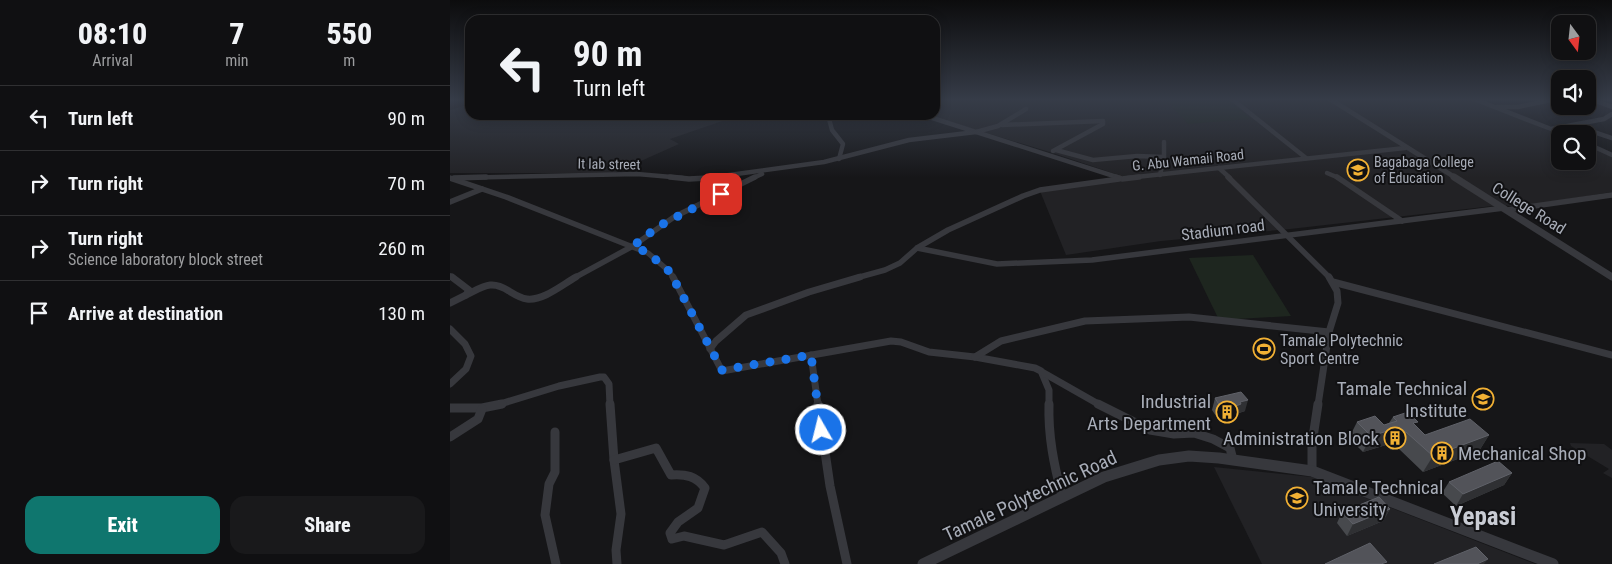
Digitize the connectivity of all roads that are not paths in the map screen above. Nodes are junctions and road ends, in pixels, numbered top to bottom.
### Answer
1 (831, 125) edge
2 (955, 125) edge
3 (1016, 125) edge
4 (1098, 125) edge
5 (1265, 125) edge
6 (1370, 125) edge
7 (1542, 125) edge
8 (998, 126) joint
9 (1551, 129) edge
10 (976, 132) junction
11 (1596, 132) edge
12 (1612, 138) edge
13 (1164, 142) dead end
14 (1405, 148) junction
15 (1596, 148) edge
16 (1056, 150) junction
17 (1048, 155) junction
18 (1612, 155) edge
19 (1164, 156) junction
20 (1306, 158) junction
21 (840, 159) junction
22 (1219, 168) junction
23 (768, 171) junction
24 (1327, 173) dead end
25 (1160, 175) junction
26 (450, 179) edge
27 (1122, 179) junction
28 (482, 189) junction
29 (1612, 195) edge
30 (450, 202) edge
31 (1505, 209) junction
32 (1402, 221) junction
33 (1287, 236) junction
34 (633, 246) junction
35 (918, 248) junction
36 (450, 276) edge
37 (1612, 278) edge
38 (1333, 282) junction
39 (466, 296) junction
40 (450, 303) edge
41 (450, 329) edge
42 (1329, 332) junction
43 (710, 349) junction
44 (811, 355) junction
45 (1612, 356) edge
46 (976, 357) junction
47 (1040, 371) junction
48 (450, 384) edge
49 (450, 408) edge
50 (482, 409) junction
51 (555, 432) dead end
52 (450, 437) edge
53 (614, 460) junction
54 (1233, 460) junction
55 (1312, 471) junction
56 (1062, 496) junction
57 (556, 564) edge
58 (616, 564) edge
59 (785, 564) edge
60 (847, 564) edge
61 (923, 564) edge
62 (1553, 564) edge

1 - 21 street
2 - 10 street, G. Abu Wamaii Road
3 - 8 street
4 - 16 street
5 - 20 street
6 - 14 street, College Road
7 - 9 street
8 - 10 street, It lab street
10 - 17 street, G. Abu Wamaii Road
10 - 21 street, It lab street
11 - 12 street
13 - 19 street
14 - 20 street, G. Abu Wamaii Road
14 - 31 street, College Road
15 - 18 street
16 - 17 street
16 - 19 street
17 - 27 street, G. Abu Wamaii Road
19 - 25 street
20 - 22 street, G. Abu Wamaii Road
21 - 23 street, It lab street
22 - 25 street, G. Abu Wamaii Road
22 - 33 street
23 - 26 street, It lab street
23 - 34 street
24 - 32 street
25 - 27 street, G. Abu Wamaii Road
26 - 28 street
27 - 35 street
28 - 30 street
28 - 34 street
29 - 31 street, Stadium road
31 - 32 street, Stadium road
31 - 37 street, College Road
32 - 33 street, Stadium road
33 - 35 street, Stadium road
33 - 38 street
34 - 39 street
34 - 43 street
35 - 43 street
36 - 39 street
38 - 42 street
38 - 45 street
39 - 40 street
41 - 48 street
42 - 46 street
42 - 55 street
43 - 44 street
44 - 46 street
44 - 60 street
46 - 47 street
47 - 54 street
47 - 56 street
49 - 50 street
50 - 52 street
50 - 53 street
51 - 57 street
53 - 58 street
53 - 59 street
54 - 55 street, Tamale Polytechnic Road
54 - 56 street, Tamale Polytechnic Road
55 - 62 street, Tamale Polytechnic Road
56 - 61 street, Tamale Polytechnic Road

